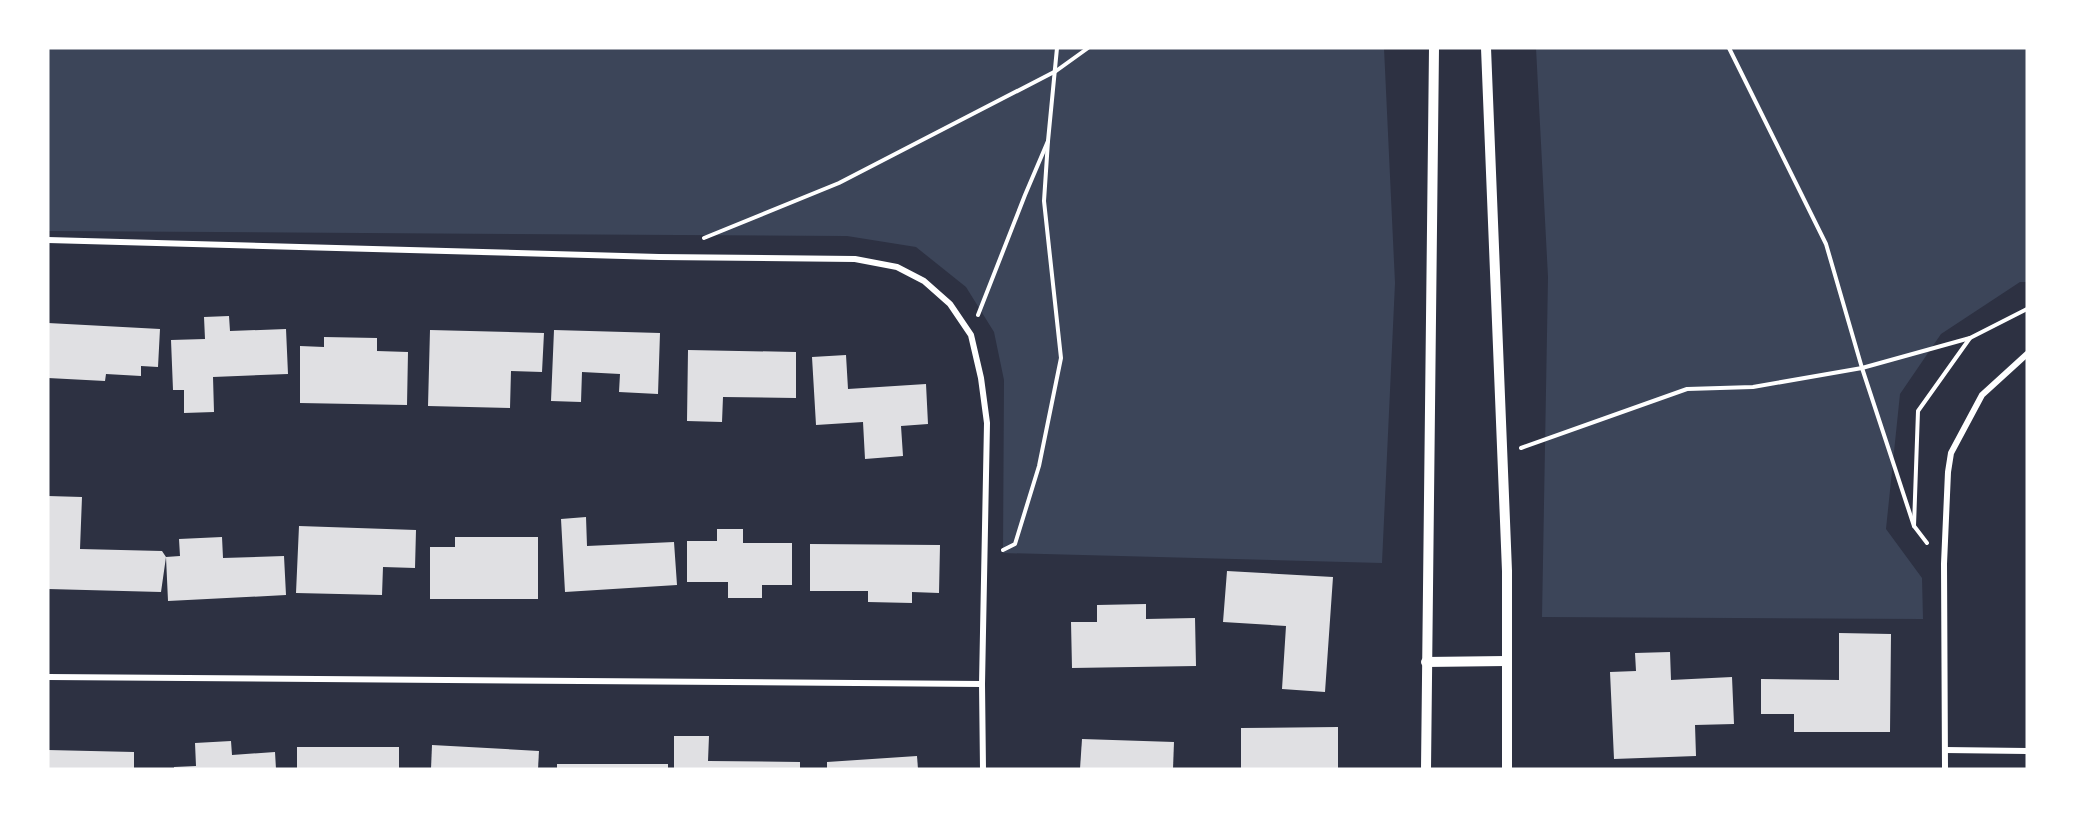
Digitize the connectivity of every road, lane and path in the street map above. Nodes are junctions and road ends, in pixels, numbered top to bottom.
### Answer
1 (1057, 48) edge
2 (1088, 48) edge
3 (1434, 48) edge
4 (1486, 48) edge
5 (1729, 48) edge
6 (1056, 71) junction
7 (1048, 141) junction
8 (701, 239) dead end
9 (48, 240) edge
10 (971, 335) junction
11 (1970, 338) dead end
12 (2027, 354) edge
13 (1862, 368) junction
14 (1503, 455) junction
15 (1914, 526) dead end
16 (986, 557) junction
17 (1506, 661) junction
18 (1426, 662) junction
19 (48, 677) edge
20 (982, 684) junction
21 (1945, 750) junction
22 (2027, 751) edge
23 (983, 769) edge
24 (1426, 769) edge
25 (1507, 769) edge
26 (1945, 769) edge

1 - 6 path
2 - 6 path
3 - 18 street
4 - 14 street
5 - 13 path
6 - 7 path
6 - 8 path
7 - 10 path
7 - 16 path
9 - 10 street
10 - 16 street
11 - 13 path
12 - 21 street
13 - 14 path
13 - 15 path
14 - 17 street
16 - 20 street
17 - 18 street
17 - 25 street
18 - 24 street
19 - 20 street
20 - 23 street
21 - 22 street
21 - 26 street

